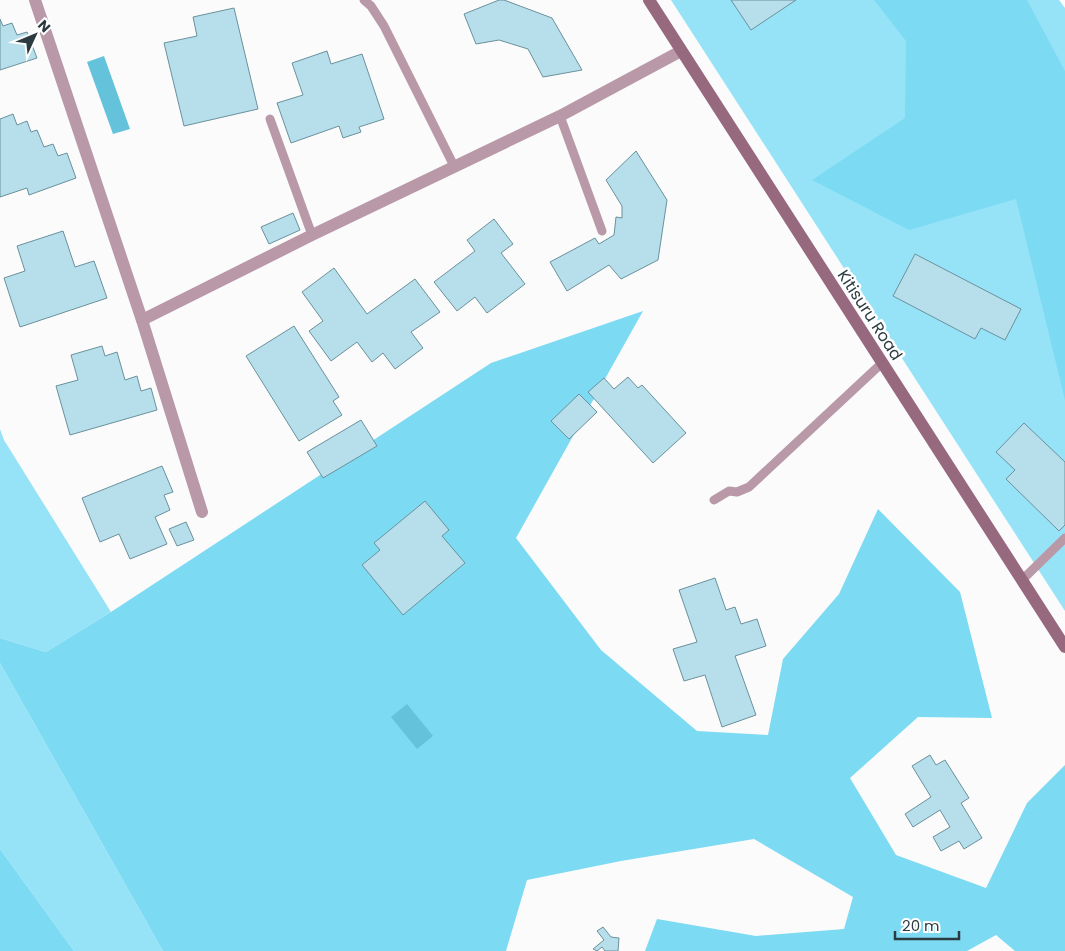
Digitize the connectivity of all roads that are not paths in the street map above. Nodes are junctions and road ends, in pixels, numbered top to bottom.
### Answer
1 (35, 0) edge
2 (364, 0) edge
3 (649, 0) edge
4 (681, 51) junction
5 (560, 116) junction
6 (270, 119) dead end
7 (454, 166) junction
8 (602, 231) dead end
9 (312, 235) junction
10 (142, 320) junction
11 (882, 362) junction
12 (714, 500) dead end
13 (202, 512) dead end
14 (1065, 538) edge
15 (1022, 580) junction
16 (1065, 646) edge

1 - 10 street
2 - 7 lane
3 - 4 street, Kitisuru Road
4 - 5 street
4 - 11 street, Kitisuru Road
5 - 7 street
5 - 8 lane
6 - 9 lane
7 - 9 street
9 - 10 street
10 - 13 street
11 - 12 lane
11 - 15 street, Kitisuru Road
14 - 15 lane
15 - 16 street, Kitisuru Road

